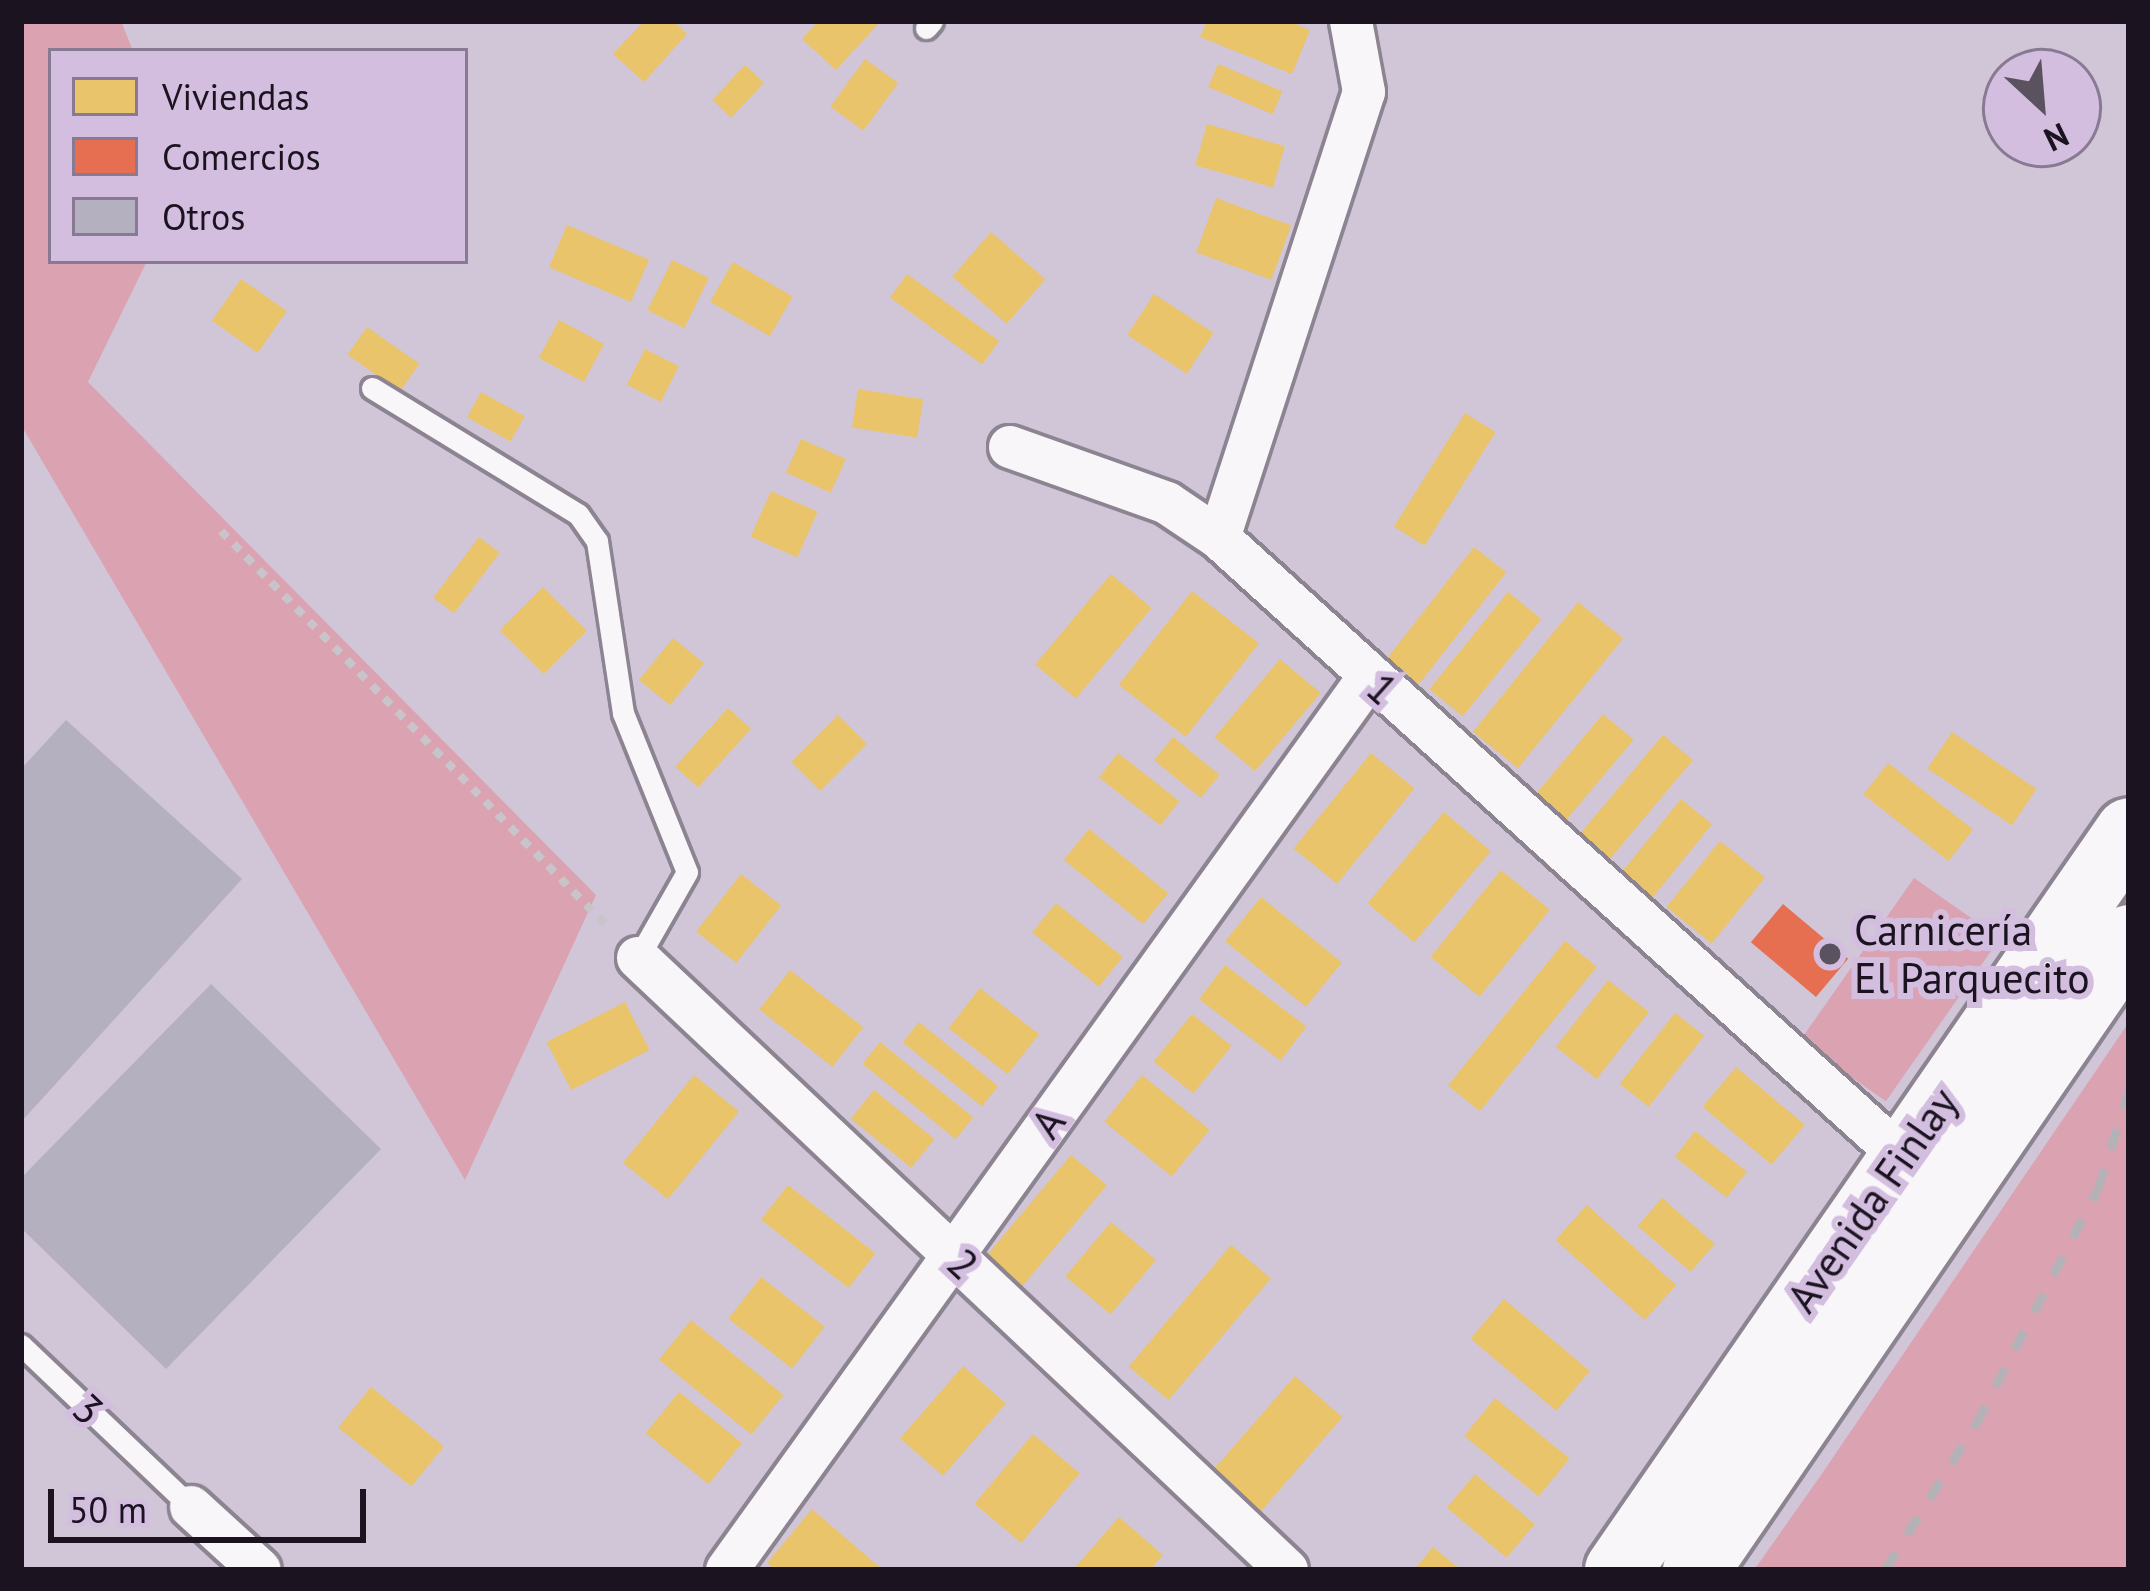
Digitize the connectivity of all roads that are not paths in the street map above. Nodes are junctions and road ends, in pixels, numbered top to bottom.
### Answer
1 (1351, 21) edge
2 (372, 388) dead end
3 (1010, 447) dead end
4 (1219, 538) junction
5 (1369, 677) junction
6 (2129, 831) edge
7 (2129, 938) edge
8 (638, 958) joint
9 (1899, 1160) junction
10 (1952, 1196) junction
11 (953, 1254) junction
12 (21, 1345) edge
13 (190, 1507) joint
14 (260, 1570) edge
15 (727, 1570) edge
16 (1287, 1570) edge
17 (1618, 1570) edge
18 (1696, 1570) edge

1 - 4 street
2 - 8 lane
3 - 4 street, 1
4 - 5 street, 1
5 - 9 street, 1
5 - 11 street, A
6 - 9 highway, Avenida Finlay
7 - 10 highway, Avenida Finlay
8 - 11 street, 2
9 - 10 street, 1
9 - 17 highway, Avenida Finlay
10 - 18 highway, Avenida Finlay
11 - 15 street, A
11 - 16 street, 2
12 - 13 lane, 3
13 - 14 street, 3

